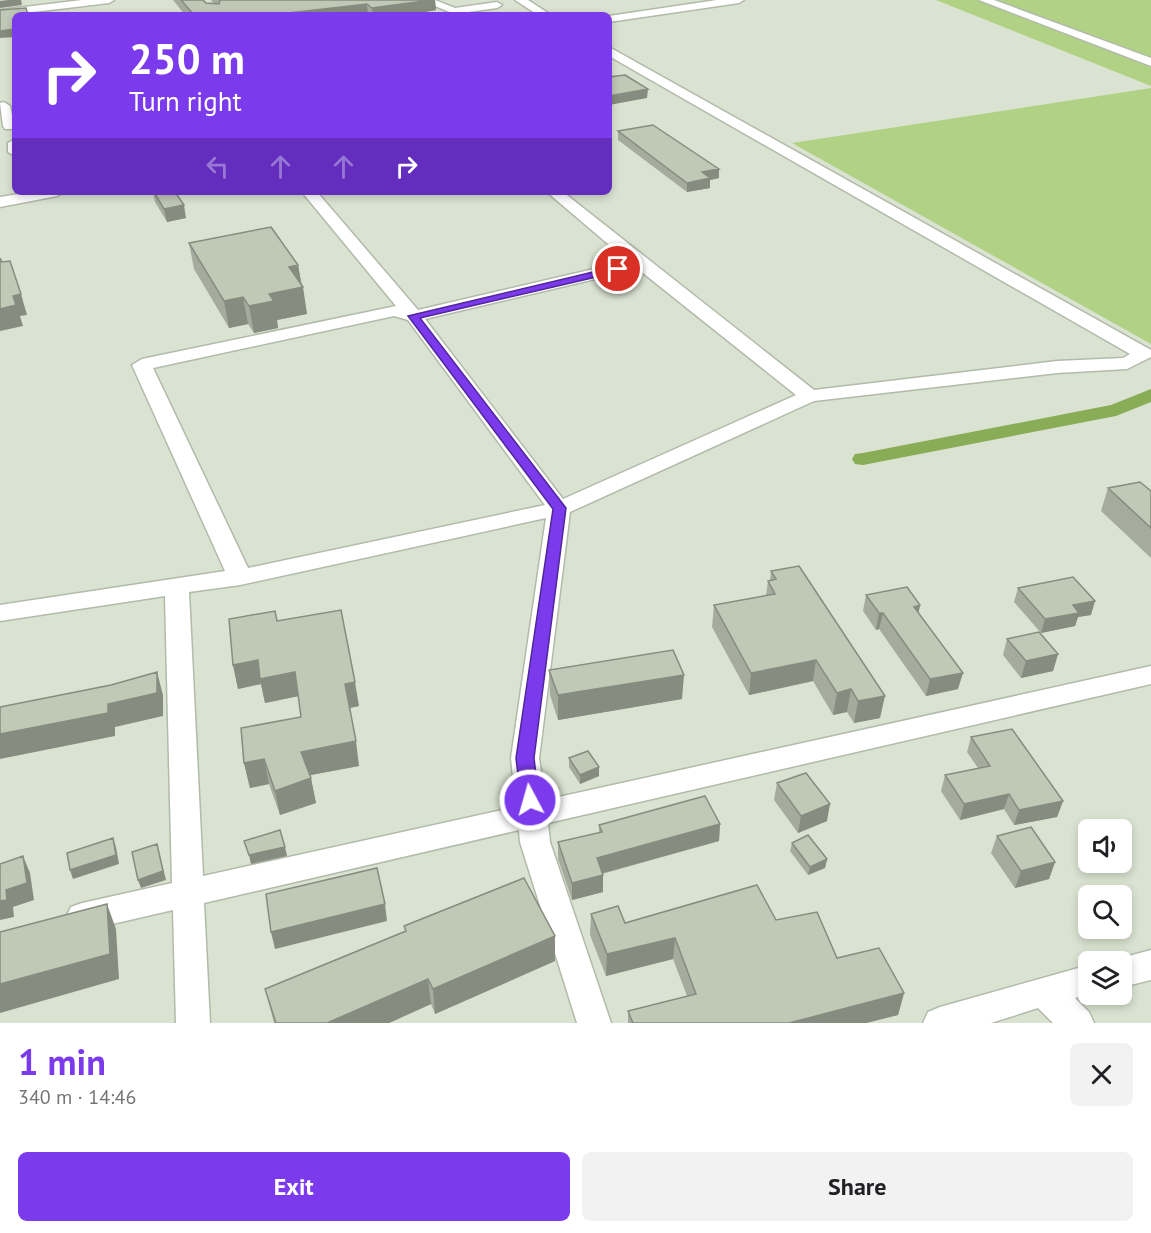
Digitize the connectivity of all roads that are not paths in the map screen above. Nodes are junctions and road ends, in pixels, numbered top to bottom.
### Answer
1 (109, 0) edge
2 (426, 0) edge
3 (520, 0) edge
4 (739, 0) edge
5 (984, 0) edge
6 (95, 2) junction
7 (497, 5) dead end
8 (102, 12) edge
9 (541, 12) edge
10 (0, 13) edge
11 (612, 19) edge
12 (612, 53) edge
13 (1151, 62) edge
14 (6, 106) edge
15 (10, 126) dead end
16 (28, 195) edge
17 (312, 195) edge
18 (558, 195) edge
19 (0, 202) edge
20 (641, 263) junction
21 (414, 316) junction
22 (810, 396) junction
23 (559, 508) junction
24 (240, 577) junction
25 (177, 587) junction
26 (0, 613) edge
27 (1151, 675) edge
28 (187, 893) junction
29 (55, 923) edge
30 (1151, 965) edge
31 (1132, 970) edge
32 (1078, 983) edge
33 (1044, 991) junction
34 (193, 1023) edge
35 (594, 1023) edge
36 (939, 1023) edge
37 (1077, 1023) edge

1 - 6 street
2 - 7 street
3 - 9 street
4 - 11 street
5 - 13 street
6 - 8 street
6 - 10 street
12 - 22 street
14 - 15 street
16 - 19 street
17 - 21 street
18 - 20 street
20 - 21 street
20 - 22 street
21 - 23 street
21 - 24 street
22 - 23 street
23 - 24 street
23 - 35 street
24 - 25 street
25 - 26 street
25 - 28 street
27 - 28 street
28 - 29 street
28 - 34 street
30 - 31 street
32 - 33 street
33 - 36 street
33 - 37 street

